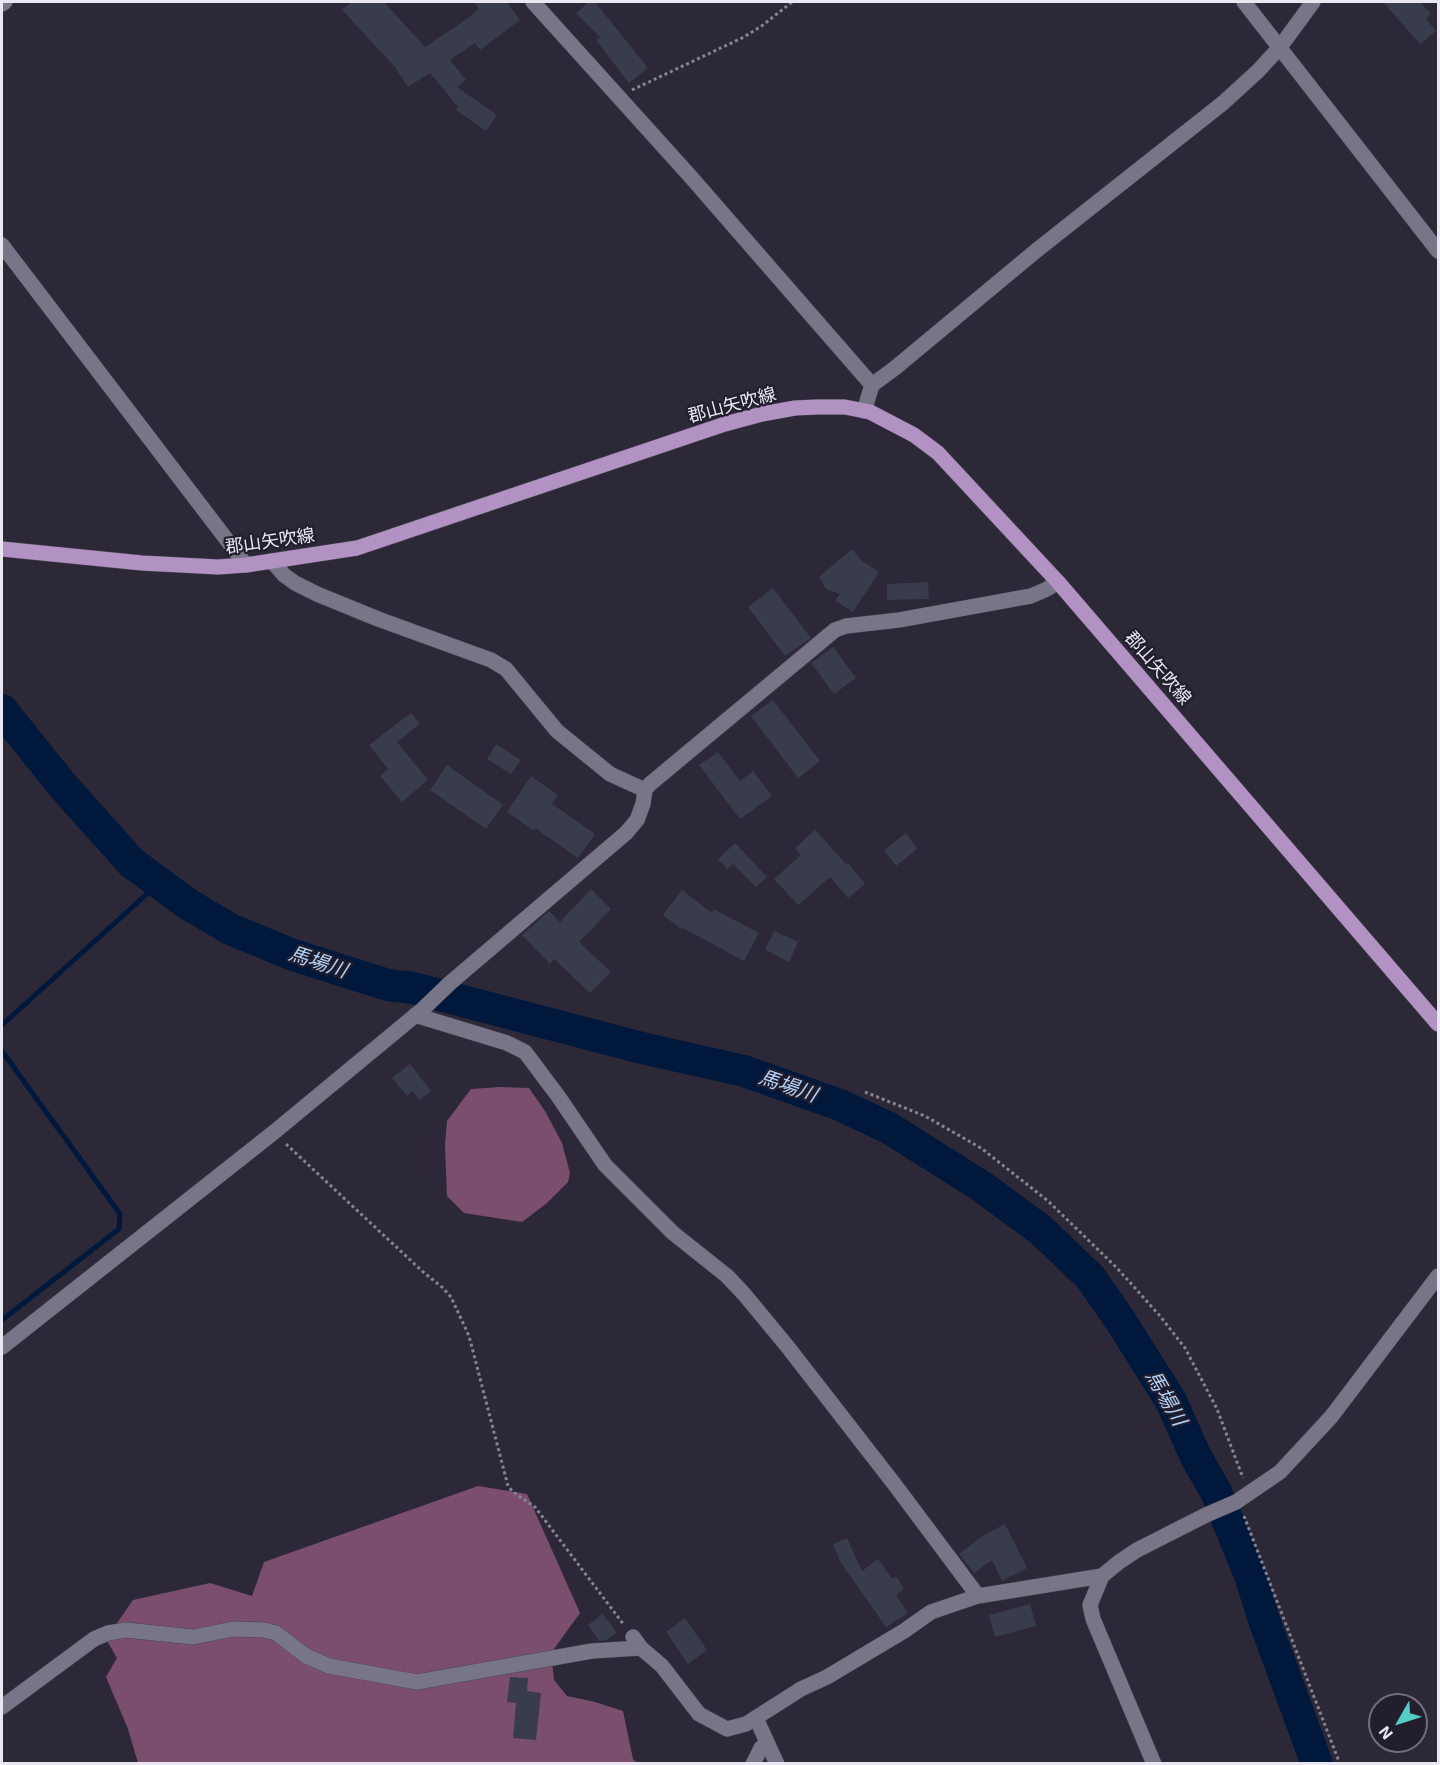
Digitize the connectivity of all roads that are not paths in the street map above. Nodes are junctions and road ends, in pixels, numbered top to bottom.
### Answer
1 (5, 2) edge
2 (533, 2) edge
3 (1244, 2) edge
4 (1313, 2) edge
5 (2, 4) edge
6 (1280, 47) junction
7 (2, 245) edge
8 (1438, 251) edge
9 (872, 385) junction
10 (864, 411) junction
11 (2, 549) edge
12 (272, 561) junction
13 (246, 565) junction
14 (1058, 582) junction
15 (645, 790) junction
16 (419, 1012) junction
17 (1438, 1024) edge
18 (1438, 1276) edge
19 (2, 1347) edge
20 (1102, 1576) junction
21 (978, 1596) junction
22 (2, 1707) edge
23 (756, 1718) junction
24 (767, 1743) junction
25 (753, 1764) edge
26 (777, 1764) edge
27 (1154, 1764) edge

1 - 5 street
2 - 9 street
3 - 6 street
4 - 6 street
6 - 8 street
6 - 9 street
7 - 13 street
9 - 10 street
10 - 12 main road, 郡山矢吹線
10 - 14 main road, 郡山矢吹線
11 - 13 main road, 郡山矢吹線
12 - 13 main road, 郡山矢吹線
12 - 15 street
14 - 15 street
14 - 17 main road, 郡山矢吹線
15 - 16 street
16 - 19 street
16 - 21 street
18 - 20 street
20 - 21 street
20 - 27 street
21 - 23 street
22 - 23 street
23 - 24 street
24 - 25 street
24 - 26 street

